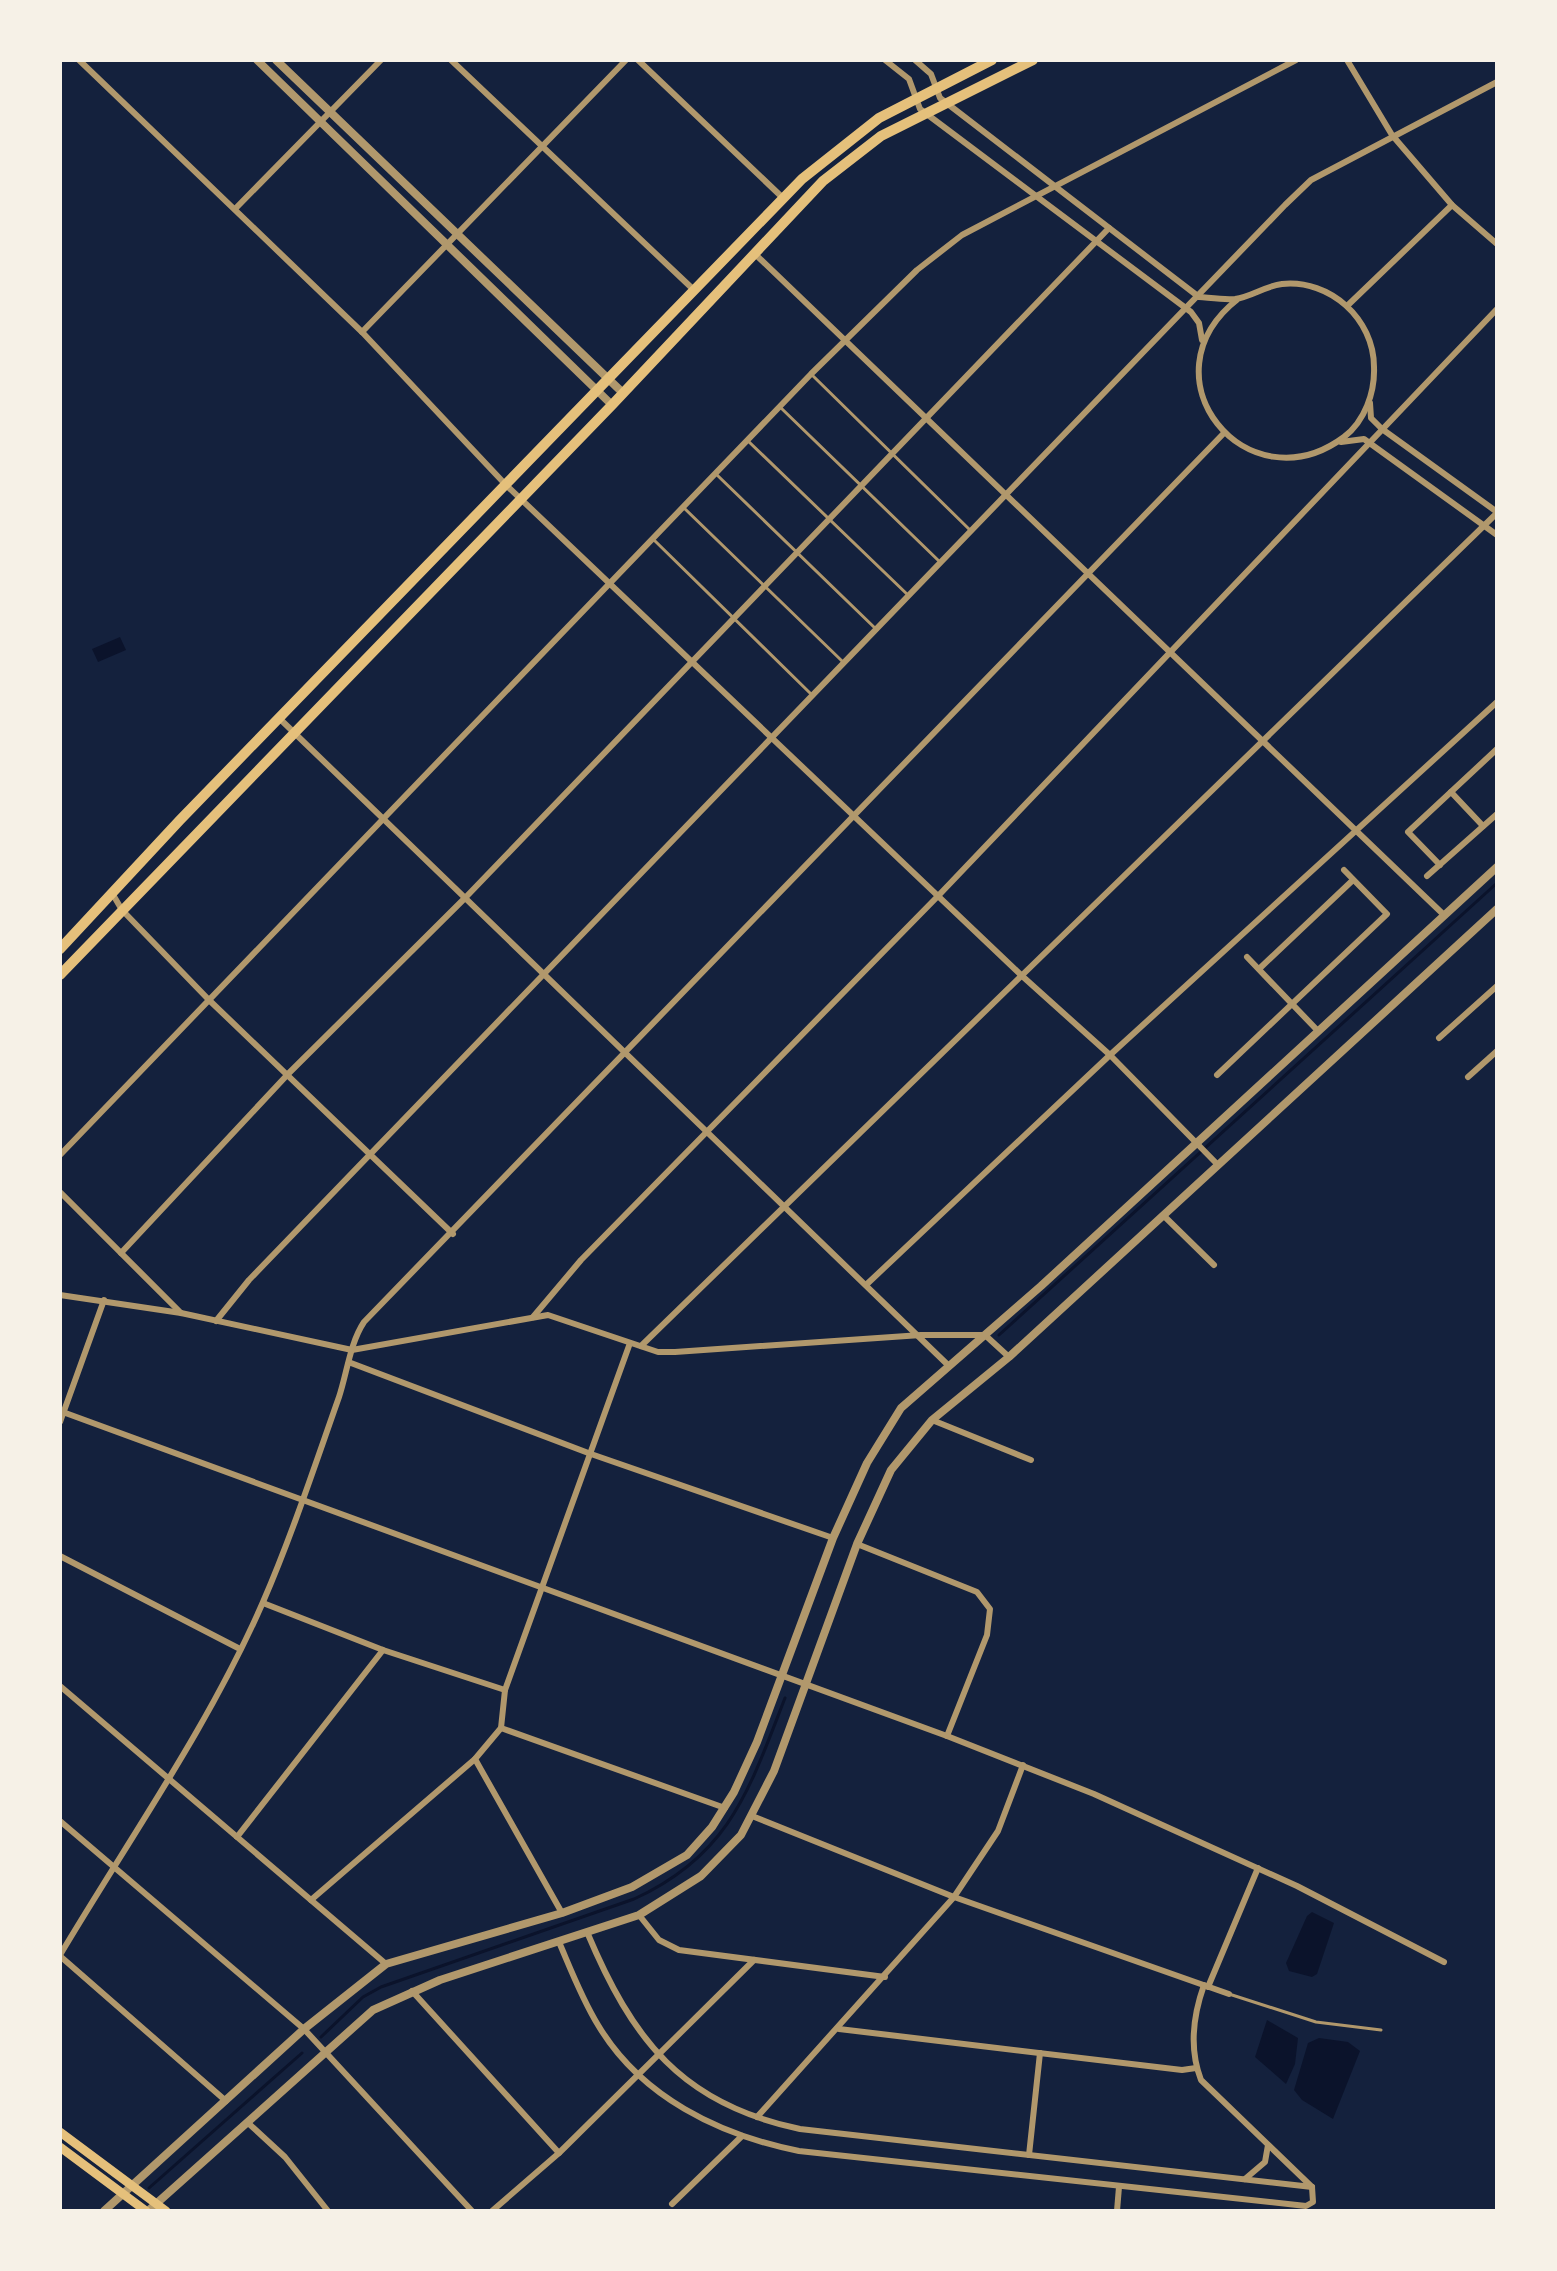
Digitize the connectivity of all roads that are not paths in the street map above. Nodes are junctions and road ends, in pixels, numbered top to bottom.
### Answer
1 (257, 60) edge
2 (276, 60) edge
3 (381, 60) edge
4 (451, 60) edge
5 (626, 60) edge
6 (638, 60) edge
7 (885, 60) edge
8 (915, 60) edge
9 (992, 60) edge
10 (1033, 60) edge
11 (1296, 60) edge
12 (1347, 60) edge
13 (81, 61) edge
14 (1497, 82) edge
15 (935, 89) junction
16 (916, 98) junction
17 (947, 104) junction
18 (331, 111) junction
19 (927, 113) junction
20 (321, 121) junction
21 (1392, 135) junction
22 (542, 146) junction
23 (1055, 185) junction
24 (1035, 195) junction
25 (784, 198) junction
26 (1452, 205) junction
27 (235, 209) junction
28 (1109, 228) junction
29 (459, 232) junction
30 (1096, 241) junction
31 (448, 243) junction
32 (1497, 244) edge
33 (755, 254) junction
34 (695, 291) junction
35 (1199, 297) junction
36 (1238, 299) junction
37 (1347, 306) junction
38 (1187, 309) junction
39 (1497, 309) edge
40 (362, 332) junction
41 (845, 340) junction
42 (1201, 347) junction
43 (811, 374) junction
44 (607, 378) junction
45 (597, 390) junction
46 (623, 393) junction
47 (1370, 397) junction
48 (612, 405) junction
49 (780, 407) junction
50 (926, 419) junction
51 (1382, 429) junction
52 (1224, 433) junction
53 (747, 440) junction
54 (1370, 442) junction
55 (1329, 446) junction
56 (892, 453) junction
57 (716, 474) junction
58 (505, 484) junction
59 (860, 485) junction
60 (1007, 497) junction
61 (522, 498) junction
62 (684, 508) junction
63 (1497, 512) edge
64 (828, 518) junction
65 (1484, 526) junction
66 (972, 532) junction
67 (1497, 535) edge
68 (654, 540) junction
69 (796, 552) junction
70 (941, 563) junction
71 (1086, 571) junction
72 (611, 583) junction
73 (765, 586) junction
74 (909, 596) junction
75 (732, 620) junction
76 (877, 630) junction
77 (1170, 650) junction
78 (692, 661) junction
79 (845, 664) junction
80 (814, 697) junction
81 (1497, 702) edge
82 (280, 719) junction
83 (295, 733) junction
84 (774, 737) junction
85 (1263, 742) junction
86 (1496, 751) edge
87 (1451, 792) junction
88 (854, 814) junction
89 (1497, 814) edge
90 (384, 819) junction
91 (180, 820) junction
92 (1483, 826) junction
93 (1357, 831) junction
94 (195, 834) junction
95 (1440, 865) junction
96 (1497, 867) edge
97 (1344, 870) dead end
98 (1427, 876) dead end
99 (1353, 880) junction
100 (112, 893) junction
101 (939, 895) junction
102 (466, 897) junction
103 (122, 910) junction
104 (1496, 913) edge
105 (1444, 915) junction
106 (60, 949) edge
107 (1247, 957) dead end
108 (1259, 969) junction
109 (60, 975) edge
110 (546, 975) junction
111 (1021, 975) junction
112 (1497, 986) edge
113 (209, 1000) junction
114 (1292, 1004) junction
115 (1318, 1031) junction
116 (1439, 1038) dead end
117 (626, 1051) junction
118 (1497, 1051) edge
119 (1110, 1055) junction
120 (289, 1073) junction
121 (1217, 1075) dead end
122 (1468, 1077) dead end
123 (708, 1131) junction
124 (1199, 1145) junction
125 (60, 1155) edge
126 (371, 1156) junction
127 (1216, 1163) junction
128 (60, 1192) edge
129 (788, 1207) junction
130 (1163, 1215) junction
131 (453, 1234) junction
132 (121, 1253) junction
133 (1214, 1265) dead end
134 (867, 1284) junction
135 (60, 1295) edge
136 (104, 1300) junction
137 (181, 1313) junction
138 (533, 1317) junction
139 (216, 1321) junction
140 (921, 1335) junction
141 (986, 1336) junction
142 (630, 1343) junction
143 (641, 1346) junction
144 (352, 1350) junction
145 (1007, 1356) junction
146 (351, 1363) junction
147 (949, 1366) junction
148 (62, 1411) edge
149 (932, 1420) junction
150 (60, 1422) edge
151 (591, 1454) junction
152 (1031, 1460) dead end
153 (303, 1499) junction
154 (833, 1538) junction
155 (857, 1544) junction
156 (60, 1556) edge
157 (542, 1587) junction
158 (263, 1603) junction
159 (240, 1649) junction
160 (383, 1650) junction
161 (783, 1676) junction
162 (804, 1684) junction
163 (60, 1686) edge
164 (505, 1690) junction
165 (501, 1728) junction
166 (947, 1736) junction
167 (475, 1759) junction
168 (1023, 1765) junction
169 (169, 1779) junction
170 (725, 1808) junction
171 (752, 1816) junction
172 (60, 1821) edge
173 (237, 1837) junction
174 (114, 1866) junction
175 (1258, 1868) junction
176 (954, 1897) junction
177 (311, 1900) junction
178 (562, 1913) junction
179 (639, 1915) junction
180 (587, 1932) junction
181 (559, 1942) junction
182 (60, 1956) edge
183 (754, 1960) junction
184 (1444, 1962) dead end
185 (386, 1964) junction
186 (885, 1977) junction
187 (1206, 1986) junction
188 (412, 1991) junction
189 (1229, 1994) joint
190 (839, 2029) junction
191 (1381, 2030) dead end
192 (306, 2032) junction
193 (322, 2048) junction
194 (1040, 2053) junction
195 (659, 2057) junction
196 (1196, 2068) junction
197 (639, 2075) junction
198 (226, 2101) junction
199 (757, 2117) junction
200 (247, 2122) junction
201 (60, 2132) edge
202 (742, 2136) junction
203 (1268, 2145) junction
204 (60, 2147) edge
205 (559, 2153) junction
206 (1029, 2155) junction
207 (1245, 2179) junction
208 (1119, 2187) junction
209 (1312, 2187) junction
210 (135, 2188) junction
211 (125, 2196) junction
212 (672, 2204) dead end
213 (148, 2207) edge
214 (104, 2211) edge
215 (166, 2211) edge
216 (328, 2211) edge
217 (472, 2211) edge
218 (492, 2211) edge
219 (1117, 2211) edge

1 - 20 street
2 - 18 street
3 - 18 street
4 - 22 street
5 - 22 street
6 - 25 street
7 - 16 street
8 - 15 street
9 - 15 main road
10 - 17 main road
11 - 23 street
12 - 21 street
13 - 27 street
14 - 21 street
15 - 16 main road
15 - 17 street
16 - 19 street
16 - 25 main road
17 - 19 main road
17 - 23 street
18 - 20 street
18 - 29 street
19 - 24 street
19 - 33 main road
20 - 27 street
20 - 31 street
21 - 26 street
21 - 35 street
22 - 29 street
22 - 34 street
23 - 24 street
23 - 28 street
24 - 30 street
24 - 41 street
25 - 34 main road
26 - 32 street
26 - 37 street
27 - 40 street
28 - 30 street
28 - 35 street
29 - 31 street
29 - 44 street
30 - 38 street
30 - 50 street
31 - 40 street
31 - 45 street
33 - 41 street
33 - 46 main road
34 - 44 main road
35 - 36 street
35 - 38 street
36 - 37 street
36 - 42 street
37 - 47 street
38 - 42 street
38 - 60 street
39 - 51 street
40 - 58 street
41 - 43 street
41 - 50 street
42 - 52 street
43 - 49 street
43 - 56 lane
44 - 45 main road
44 - 46 street
45 - 48 street
45 - 58 main road
46 - 48 main road
47 - 51 street
47 - 55 street
48 - 61 main road
49 - 53 street
49 - 59 lane
50 - 56 street
50 - 60 street
51 - 54 street
51 - 63 street
52 - 55 street
52 - 71 street
53 - 57 street
53 - 64 lane
54 - 55 street
54 - 65 street
54 - 77 street
56 - 59 street
56 - 66 lane
57 - 62 street
57 - 69 lane
58 - 61 street
58 - 82 main road
59 - 64 street
59 - 70 lane
60 - 66 street
60 - 71 street
61 - 72 street
61 - 83 main road
62 - 68 street
62 - 73 lane
63 - 65 street
64 - 69 street
64 - 74 lane
65 - 67 street
65 - 85 street
66 - 70 street
68 - 72 street
68 - 75 lane
69 - 73 street
69 - 76 lane
70 - 74 street
71 - 77 street
71 - 88 street
72 - 78 street
72 - 90 street
73 - 75 street
73 - 79 lane
74 - 76 street
75 - 78 street
75 - 80 lane
76 - 79 street
77 - 85 street
77 - 101 street
78 - 84 street
78 - 102 street
79 - 80 street
80 - 84 street
81 - 93 street
82 - 83 street
82 - 91 main road
83 - 90 street
83 - 94 main road
84 - 88 street
84 - 110 street
85 - 93 street
85 - 111 street
86 - 87 street
87 - 92 street
87 - 95 street
88 - 101 street
88 - 117 street
89 - 92 street
90 - 102 street
90 - 113 street
91 - 94 main road
91 - 100 main road
92 - 95 street
93 - 105 street
93 - 119 street
94 - 103 main road
95 - 98 street
96 - 105 street
97 - 99 street
99 - 108 street
99 - 114 street
100 - 103 street
100 - 106 main road
101 - 111 street
101 - 123 street
102 - 110 street
102 - 120 street
103 - 109 main road
103 - 113 street
104 - 127 street
105 - 115 street
107 - 108 street
108 - 114 street
110 - 117 street
110 - 126 street
111 - 119 street
111 - 129 street
112 - 116 street
113 - 120 street
113 - 125 street
114 - 115 street
114 - 121 street
115 - 124 street
117 - 123 street
117 - 131 street
118 - 122 street
119 - 124 street
119 - 134 street
120 - 126 street
120 - 132 street
123 - 129 street
123 - 138 street
124 - 127 street
124 - 141 street
126 - 131 street
126 - 139 street
127 - 130 street
128 - 132 street
129 - 134 street
129 - 143 street
130 - 133 street
130 - 145 street
131 - 144 street
132 - 137 street
134 - 140 street
135 - 136 street
136 - 137 street
136 - 148 street
137 - 139 street
138 - 142 street
138 - 144 street
139 - 144 street
140 - 141 street
140 - 143 street
140 - 147 street
141 - 145 street
141 - 147 street
142 - 143 street
142 - 151 street
144 - 146 street
145 - 149 street
146 - 151 street
146 - 153 street
147 - 154 street
148 - 150 street
148 - 153 street
149 - 152 street
149 - 155 street
151 - 154 street
151 - 157 street
153 - 157 street
153 - 158 street
154 - 161 street
155 - 162 street
155 - 166 street
156 - 159 street
157 - 161 street
157 - 164 street
158 - 159 street
158 - 160 street
159 - 169 street
160 - 164 street
160 - 173 street
161 - 162 street
161 - 170 street
162 - 166 street
162 - 171 street
163 - 169 street
164 - 165 street
165 - 167 street
165 - 170 street
166 - 168 street
167 - 177 street
167 - 178 street
168 - 175 street
168 - 176 street
169 - 173 street
169 - 174 street
170 - 178 street
171 - 176 street
171 - 179 street
172 - 174 street
173 - 177 street
174 - 182 street
174 - 192 street
175 - 184 street
175 - 187 street
176 - 186 street
176 - 187 street
177 - 185 street
178 - 185 street
179 - 180 street
179 - 183 street
180 - 181 street
180 - 195 street
181 - 188 street
181 - 197 street
182 - 198 street
183 - 186 street
183 - 195 street
185 - 192 street
186 - 190 street
187 - 189 street
187 - 196 street
188 - 193 street
188 - 205 street
189 - 191 lane
190 - 194 street
190 - 199 street
192 - 193 street
192 - 198 street
193 - 200 street
193 - 217 street
194 - 196 street
194 - 206 street
195 - 197 street
195 - 199 street
196 - 203 street
197 - 202 street
197 - 205 street
198 - 210 street
199 - 206 street
200 - 213 street
200 - 216 street
201 - 210 main road
202 - 208 street
202 - 212 street
203 - 207 street
203 - 209 street
204 - 211 main road
205 - 218 street
206 - 207 street
207 - 209 street
208 - 209 street
208 - 219 street
210 - 211 street
210 - 213 main road
211 - 213 main road
211 - 214 street
213 - 215 main road

